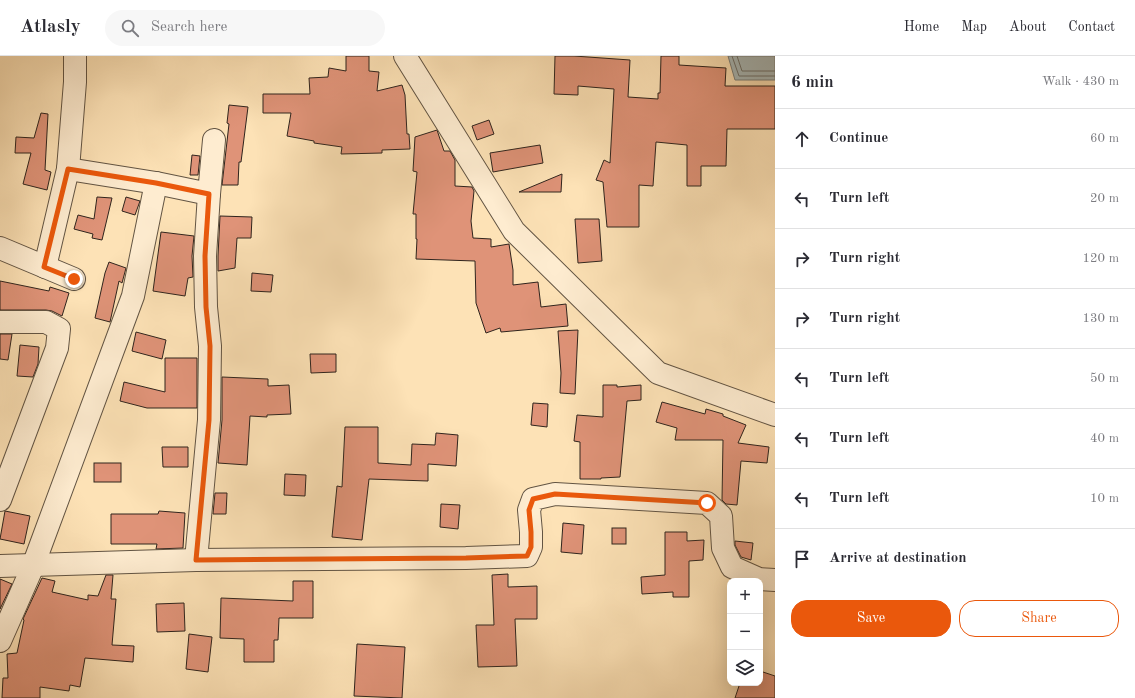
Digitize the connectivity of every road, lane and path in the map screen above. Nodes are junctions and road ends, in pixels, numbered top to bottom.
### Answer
1 (75, 56) edge
2 (405, 56) edge
3 (214, 140) dead end
4 (68, 169) junction
5 (156, 183) junction
6 (209, 194) junction
7 (0, 248) edge
8 (44, 267) junction
9 (74, 279) dead end
10 (0, 322) edge
11 (775, 415) edge
12 (0, 500) edge
13 (196, 560) junction
14 (0, 566) edge
15 (33, 566) junction
16 (775, 580) edge
17 (0, 641) edge

1 - 4 street
2 - 11 street
3 - 6 street
4 - 5 street
4 - 8 street
5 - 6 street
5 - 15 street
6 - 13 street
7 - 8 street
8 - 9 street
10 - 12 street
13 - 15 street
13 - 16 street
14 - 15 street
15 - 17 street

